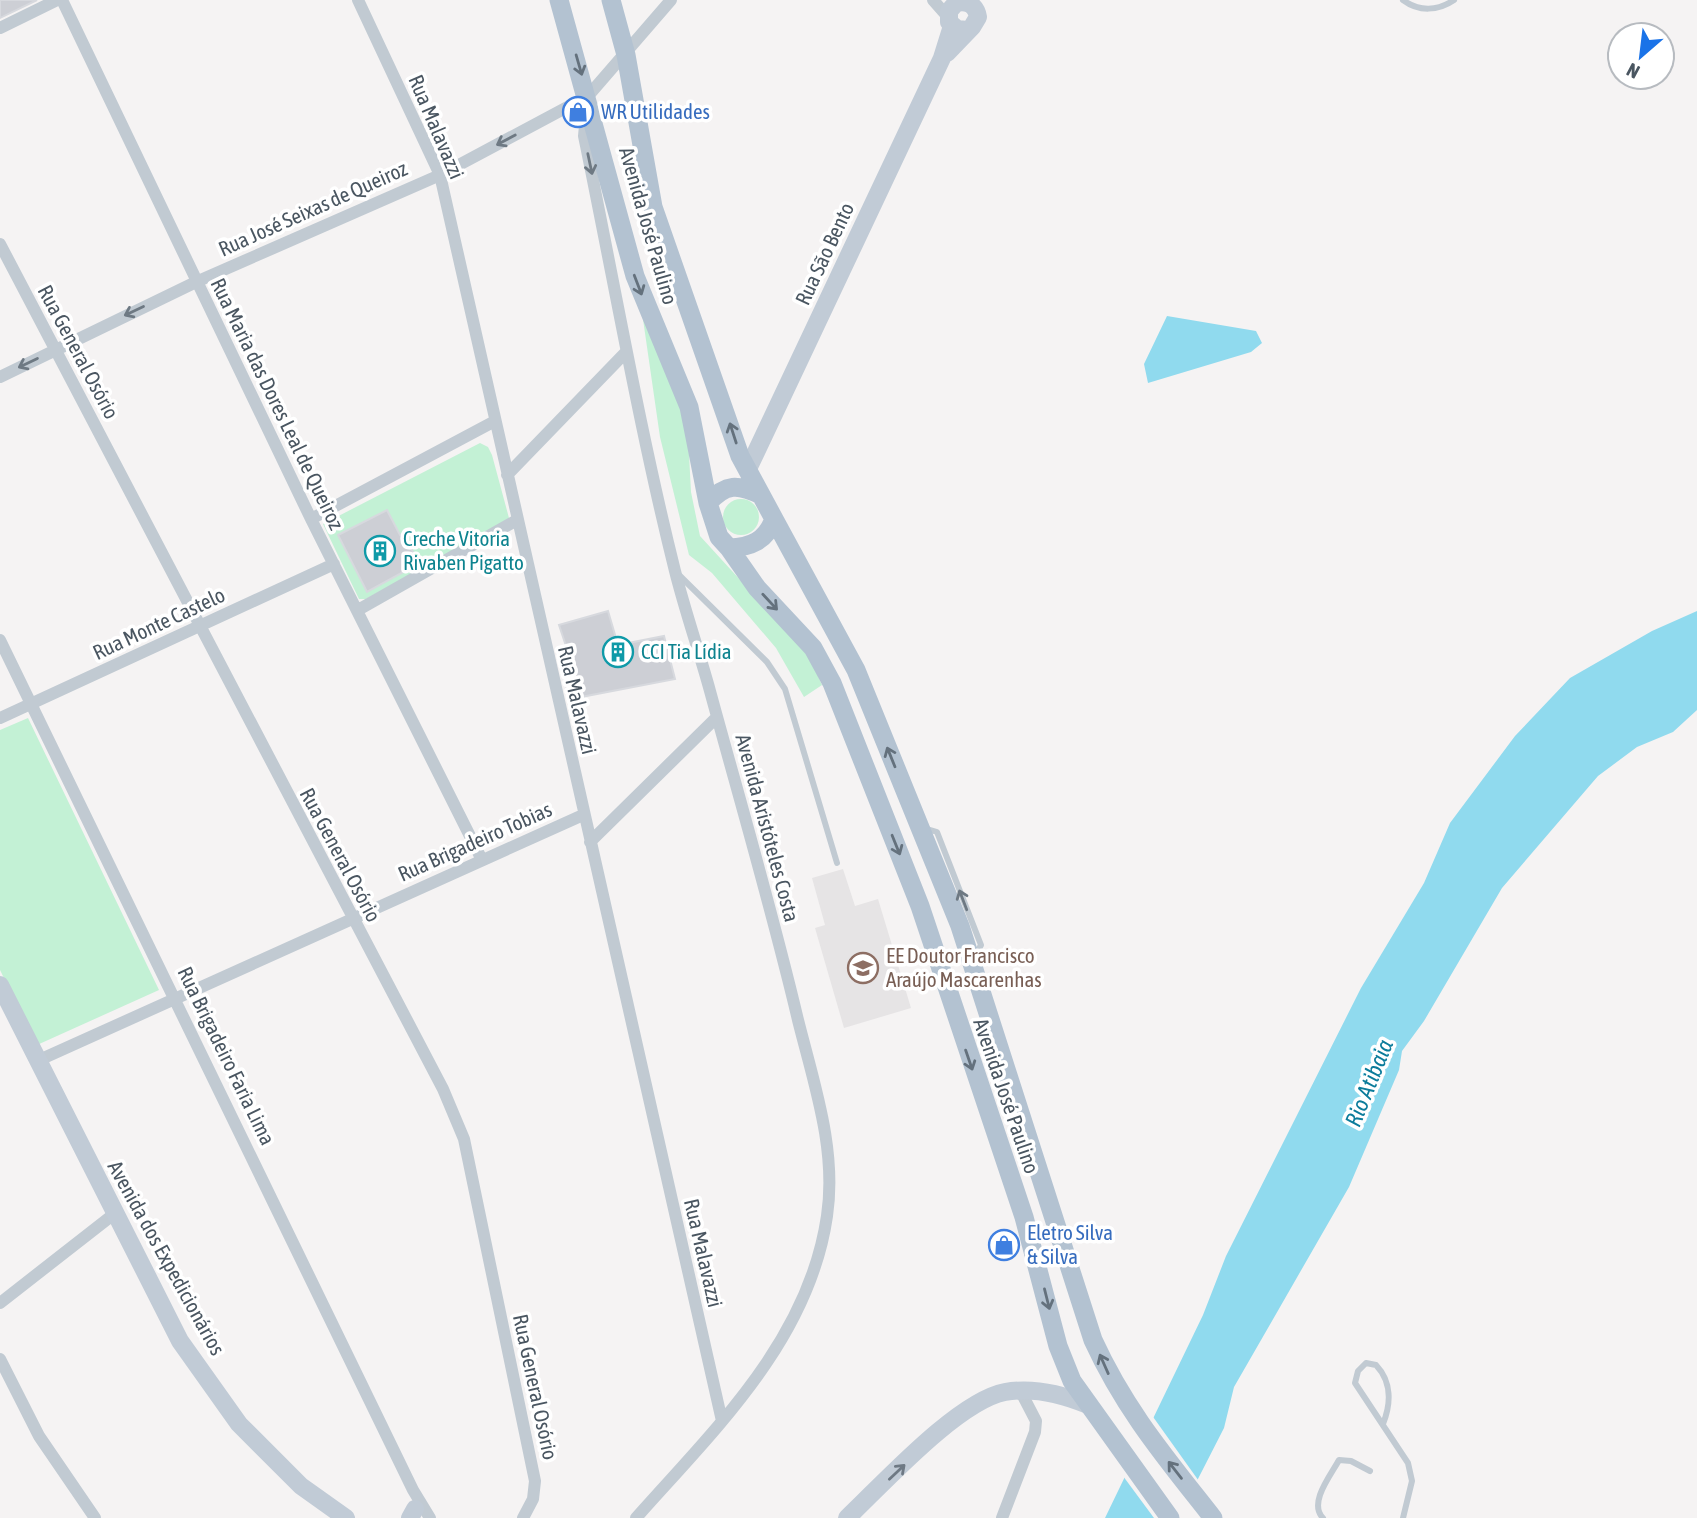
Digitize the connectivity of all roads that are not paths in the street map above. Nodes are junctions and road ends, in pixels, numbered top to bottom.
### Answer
1 (59, 0) edge
2 (358, 0) edge
3 (611, 0) edge
4 (671, 0) edge
5 (933, 0) edge
6 (1403, 0) edge
7 (1454, 0) edge
8 (560, 1) edge
9 (959, 10) edge
10 (0, 28) edge
11 (626, 55) junction
12 (588, 96) junction
13 (440, 175) junction
14 (0, 244) edge
15 (196, 282) junction
16 (55, 350) junction
17 (626, 352) junction
18 (0, 377) edge
19 (495, 421) junction
20 (748, 469) junction
21 (507, 475) junction
22 (730, 486) junction
23 (761, 495) junction
24 (708, 503) junction
25 (312, 519) junction
26 (774, 519) junction
27 (517, 520) junction
28 (729, 548) junction
29 (334, 564) junction
30 (675, 570) junction
31 (358, 610) junction
32 (200, 626) junction
33 (0, 640) edge
34 (32, 704) junction
35 (717, 717) junction
36 (0, 718) edge
37 (583, 815) junction
38 (590, 842) junction
39 (482, 860) junction
40 (837, 863) dead end
41 (352, 919) junction
42 (0, 985) edge
43 (176, 998) junction
44 (37, 1061) junction
45 (114, 1214) junction
46 (0, 1303) edge
47 (0, 1359) edge
48 (1021, 1392) junction
49 (1088, 1405) junction
50 (722, 1421) junction
51 (1383, 1424) junction
52 (1370, 1471) dead end
53 (418, 1516) edge
54 (347, 1517) edge
55 (95, 1518) edge
56 (523, 1518) edge
57 (636, 1518) edge
58 (847, 1518) edge
59 (1003, 1518) edge
60 (1170, 1518) edge
61 (1213, 1518) edge
62 (1324, 1518) edge
63 (1403, 1518) edge

1 - 10 street
1 - 15 street, Rua Maria das Dores Leal de Queiroz
2 - 13 street, Rua Malavazzi
3 - 11 main road, Avenida José Paulino
4 - 11 street, Rua José Seixas de Queiroz
5 - 9 street
6 - 7 lane
8 -> 12 main road, Avenida José Paulino
9 - 20 street, Rua São Bento
11 - 12 street, Rua José Seixas de Queiroz
20 -> 11 main road, Avenida José Paulino
12 -> 13 street, Rua José Seixas de Queiroz
12 -> 17 street, Avenida Aristóteles Costa
12 -> 24 main road, Avenida José Paulino
13 - 15 street, Rua José Seixas de Queiroz
13 - 19 street, Rua Malavazzi
14 - 16 street, Rua General Osório
15 -> 16 street, Rua José Seixas de Queiroz
15 - 25 street, Rua Maria das Dores Leal de Queiroz
16 -> 18 street, Rua José Seixas de Queiroz
16 - 32 street, Rua General Osório
17 - 21 street
17 - 30 street, Avenida Aristóteles Costa
19 - 21 street, Rua Malavazzi
19 - 25 street
20 - 22 main road
20 - 23 main road, Avenida José Paulino
21 - 27 street, Rua Malavazzi
22 - 23 main road
22 - 24 main road
23 - 26 main road
24 - 28 main road
25 - 29 street, Rua Maria das Dores Leal de Queiroz
26 - 28 main road
61 -> 26 main road, Avenida José Paulino
27 - 31 street
27 - 37 street, Rua Malavazzi
28 -> 49 main road, Avenida José Paulino
29 - 31 street, Rua Maria das Dores Leal de Queiroz
29 - 32 street, Rua Monte Castelo
30 - 35 street, Avenida Aristóteles Costa
30 - 40 lane
31 - 39 street, Rua Maria das Dores Leal de Queiroz
32 - 34 street, Rua Monte Castelo
32 - 41 street, Rua General Osório
33 - 34 street, Rua Brigadeiro Faria Lima
34 - 36 street, Rua Monte Castelo
34 - 43 street, Rua Brigadeiro Faria Lima
35 - 38 street
35 - 50 street, Avenida Aristóteles Costa
37 - 38 street, Rua Malavazzi
37 - 39 street, Rua Brigadeiro Tobias
38 - 50 street, Rua Malavazzi
39 - 41 street, Rua Brigadeiro Tobias
41 - 43 street, Rua Brigadeiro Tobias
41 - 56 street, Rua General Osório
42 - 44 street, Avenida dos Expedicionários
43 - 44 street, Rua Brigadeiro Tobias
43 - 53 street, Rua Brigadeiro Faria Lima
44 - 45 street, Avenida dos Expedicionários
45 - 46 street
45 - 54 street, Avenida dos Expedicionários
47 - 55 street
48 - 49 street
58 -> 48 street
48 - 59 street
49 - 60 main road, Avenida José Paulino
50 - 57 street, Avenida Aristóteles Costa
51 - 51 lane
51 - 63 lane
52 - 62 lane

